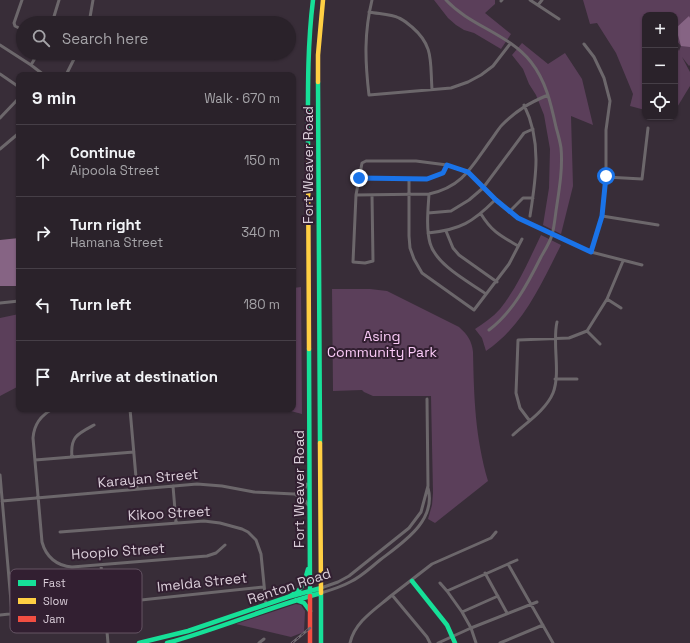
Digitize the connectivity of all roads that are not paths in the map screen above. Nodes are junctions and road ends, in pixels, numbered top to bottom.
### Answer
1 (22, 0) edge
2 (59, 0) edge
3 (93, 0) edge
4 (313, 0) edge
5 (323, 0) edge
6 (372, 0) edge
7 (446, 0) edge
8 (530, 0) edge
9 (542, 0) edge
10 (538, 5) junction
11 (369, 12) junction
12 (16, 16) edge
13 (54, 16) edge
14 (90, 16) edge
15 (16, 17) edge
16 (559, 19) dead end
17 (16, 26) edge
18 (510, 44) junction
19 (584, 44) dead end
20 (0, 45) edge
21 (16, 55) edge
22 (23, 60) edge
23 (34, 60) edge
24 (74, 60) edge
25 (31, 65) junction
26 (40, 72) edge
27 (68, 72) edge
28 (0, 74) edge
29 (16, 86) edge
30 (432, 89) junction
31 (548, 95) junction
32 (16, 101) edge
33 (524, 106) junction
34 (0, 118) edge
35 (648, 128) dead end
36 (533, 129) junction
37 (16, 136) edge
38 (0, 149) edge
39 (447, 165) junction
40 (468, 172) junction
41 (606, 176) junction
42 (359, 178) junction
43 (409, 180) junction
44 (483, 188) junction
45 (409, 194) junction
46 (429, 194) junction
47 (356, 195) junction
48 (372, 195) junction
49 (533, 198) junction
50 (496, 200) junction
51 (509, 212) junction
52 (428, 213) junction
53 (481, 214) junction
54 (530, 216) dead end
55 (602, 216) junction
56 (658, 225) dead end
57 (446, 231) junction
58 (428, 233) junction
59 (552, 235) junction
60 (522, 239) dead end
61 (518, 246) junction
62 (591, 252) junction
63 (623, 261) junction
64 (642, 266) dead end
65 (497, 282) junction
66 (486, 294) junction
67 (607, 299) junction
68 (16, 301) edge
69 (0, 303) edge
70 (621, 308) dead end
71 (557, 322) dead end
72 (489, 330) dead end
73 (587, 331) junction
74 (555, 338) junction
75 (600, 344) dead end
76 (556, 379) junction
77 (577, 379) dead end
78 (427, 399) dead end
79 (48, 412) edge
80 (130, 412) edge
81 (529, 420) junction
82 (94, 425) dead end
83 (513, 436) dead end
84 (134, 452) junction
85 (72, 457) junction
86 (35, 460) junction
87 (0, 475) edge
88 (310, 475) junction
89 (173, 486) junction
90 (428, 486) junction
91 (137, 489) junction
92 (294, 494) junction
93 (38, 498) junction
94 (2, 501) junction
95 (311, 512) junction
96 (176, 522) junction
97 (60, 532) dead end
98 (496, 532) dead end
99 (225, 545) dead end
100 (516, 560) dead end
101 (311, 564) junction
102 (508, 564) junction
103 (101, 565) junction
104 (101, 569) edge
105 (486, 573) junction
106 (412, 581) junction
107 (440, 583) dead end
108 (263, 587) junction
109 (320, 590) junction
110 (10, 591) edge
111 (447, 591) junction
112 (310, 594) junction
113 (392, 595) junction
114 (498, 596) junction
115 (288, 598) junction
116 (142, 599) edge
117 (296, 600) junction
118 (537, 602) dead end
119 (531, 604) junction
120 (266, 605) junction
121 (310, 612) junction
122 (462, 612) junction
123 (507, 613) junction
124 (10, 614) edge
125 (0, 615) edge
126 (235, 618) junction
127 (543, 625) junction
128 (471, 628) junction
129 (107, 633) edge
130 (452, 636) junction
131 (264, 639) dead end
132 (159, 641) edge
133 (108, 643) edge
134 (139, 643) edge
135 (167, 643) edge
136 (258, 643) edge
137 (310, 643) edge
138 (321, 643) edge
139 (350, 643) edge
140 (430, 643) edge
141 (438, 643) edge
142 (455, 643) edge
143 (476, 643) edge
144 (500, 643) edge
145 (553, 643) edge

1 - 12 street
2 - 13 street
3 - 14 street
4 - 88 main road, Fort Weaver Road
5 - 109 main road, Fort Weaver Road
6 - 11 street
7 - 18 street
8 - 10 street
9 - 10 street
10 - 16 street
11 - 30 street
11 - 30 street
15 - 17 street
18 - 30 street
18 - 31 street
19 - 41 street
20 - 21 street
22 - 25 street
23 - 25 street
24 - 27 street
25 - 26 street
28 - 29 street
31 - 33 street
31 - 59 street
32 - 34 street
33 - 36 street
33 - 40 street
35 - 41 street
36 - 44 street
36 - 49 street
37 - 38 street
39 - 40 street
39 - 42 street
39 - 43 street
40 - 44 street
40 - 46 street
41 - 55 street
42 - 43 street
42 - 47 street
43 - 45 street
44 - 50 street
44 - 52 street
45 - 46 street
45 - 48 street
45 - 66 street
46 - 52 street
47 - 48 street
47 - 48 street
49 - 51 street
49 - 54 street
50 - 51 street
50 - 53 street
51 - 59 street
52 - 58 street
53 - 57 street
53 - 61 street
55 - 56 street
55 - 62 street
57 - 58 street
57 - 65 street
58 - 66 street
59 - 62 street
59 - 72 street
60 - 61 street
61 - 65 street
62 - 63 street
63 - 64 street
63 - 67 street
65 - 66 street
67 - 70 street
67 - 73 street
68 - 69 street
71 - 74 street
73 - 74 street
73 - 75 street
74 - 76 street
74 - 81 street
76 - 77 street
76 - 81 street
78 - 90 street, Renton Road
79 - 86 street, Hoopio Street
80 - 84 street
81 - 83 street
82 - 85 street
84 - 85 street
84 - 91 street
85 - 86 street
86 - 93 street, Hoopio Street
87 - 94 street
88 - 92 street
88 - 95 main road, Fort Weaver Road
89 - 91 street, Karayan Street
89 - 92 street, Karayan Street
89 - 96 street
90 - 109 street, Renton Road
90 - 109 street, Renton Road
91 - 93 street, Karayan Street
92 - 95 street
93 - 94 street, Karayan Street
93 - 103 street, Hoopio Street
94 - 110 street
95 - 101 main road, Fort Weaver Road
96 - 97 street, Kikoo Street
96 - 108 street, Kikoo Street
98 - 106 street
99 - 103 street, Hoopio Street
100 - 102 street
101 - 109 main road
101 - 112 main road, Fort Weaver Road
101 - 115 main road
102 - 105 street
102 - 119 street
103 - 104 street
105 - 111 street
105 - 114 street
106 - 113 street
106 - 130 main road
107 - 111 street
108 - 116 street, Imelda Street
108 - 120 street, Kikoo Street
109 - 112 main road, Renton Road
109 - 138 main road, Fort Weaver Road
111 - 122 street
112 - 115 main road, Renton Road
112 - 117 main road, Renton Road
112 - 121 main road, Fort Weaver Road
113 - 139 street
113 - 140 street
114 - 122 street
114 - 123 street
115 - 120 main road, Renton Road
117 - 121 main road
117 - 126 main road, Renton Road
118 - 119 street
119 - 123 street
119 - 127 street
120 - 126 main road, Renton Road
121 - 137 main road, Fort Weaver Road
122 - 128 street
123 - 128 street
124 - 125 street, Imelda Street
126 - 132 main road, Renton Road
126 - 135 main road, Renton Road
127 - 144 street
127 - 145 street
128 - 130 street
128 - 143 street
129 - 133 street
130 - 141 street
130 - 142 main road
131 - 136 street
132 - 134 main road, Renton Road

